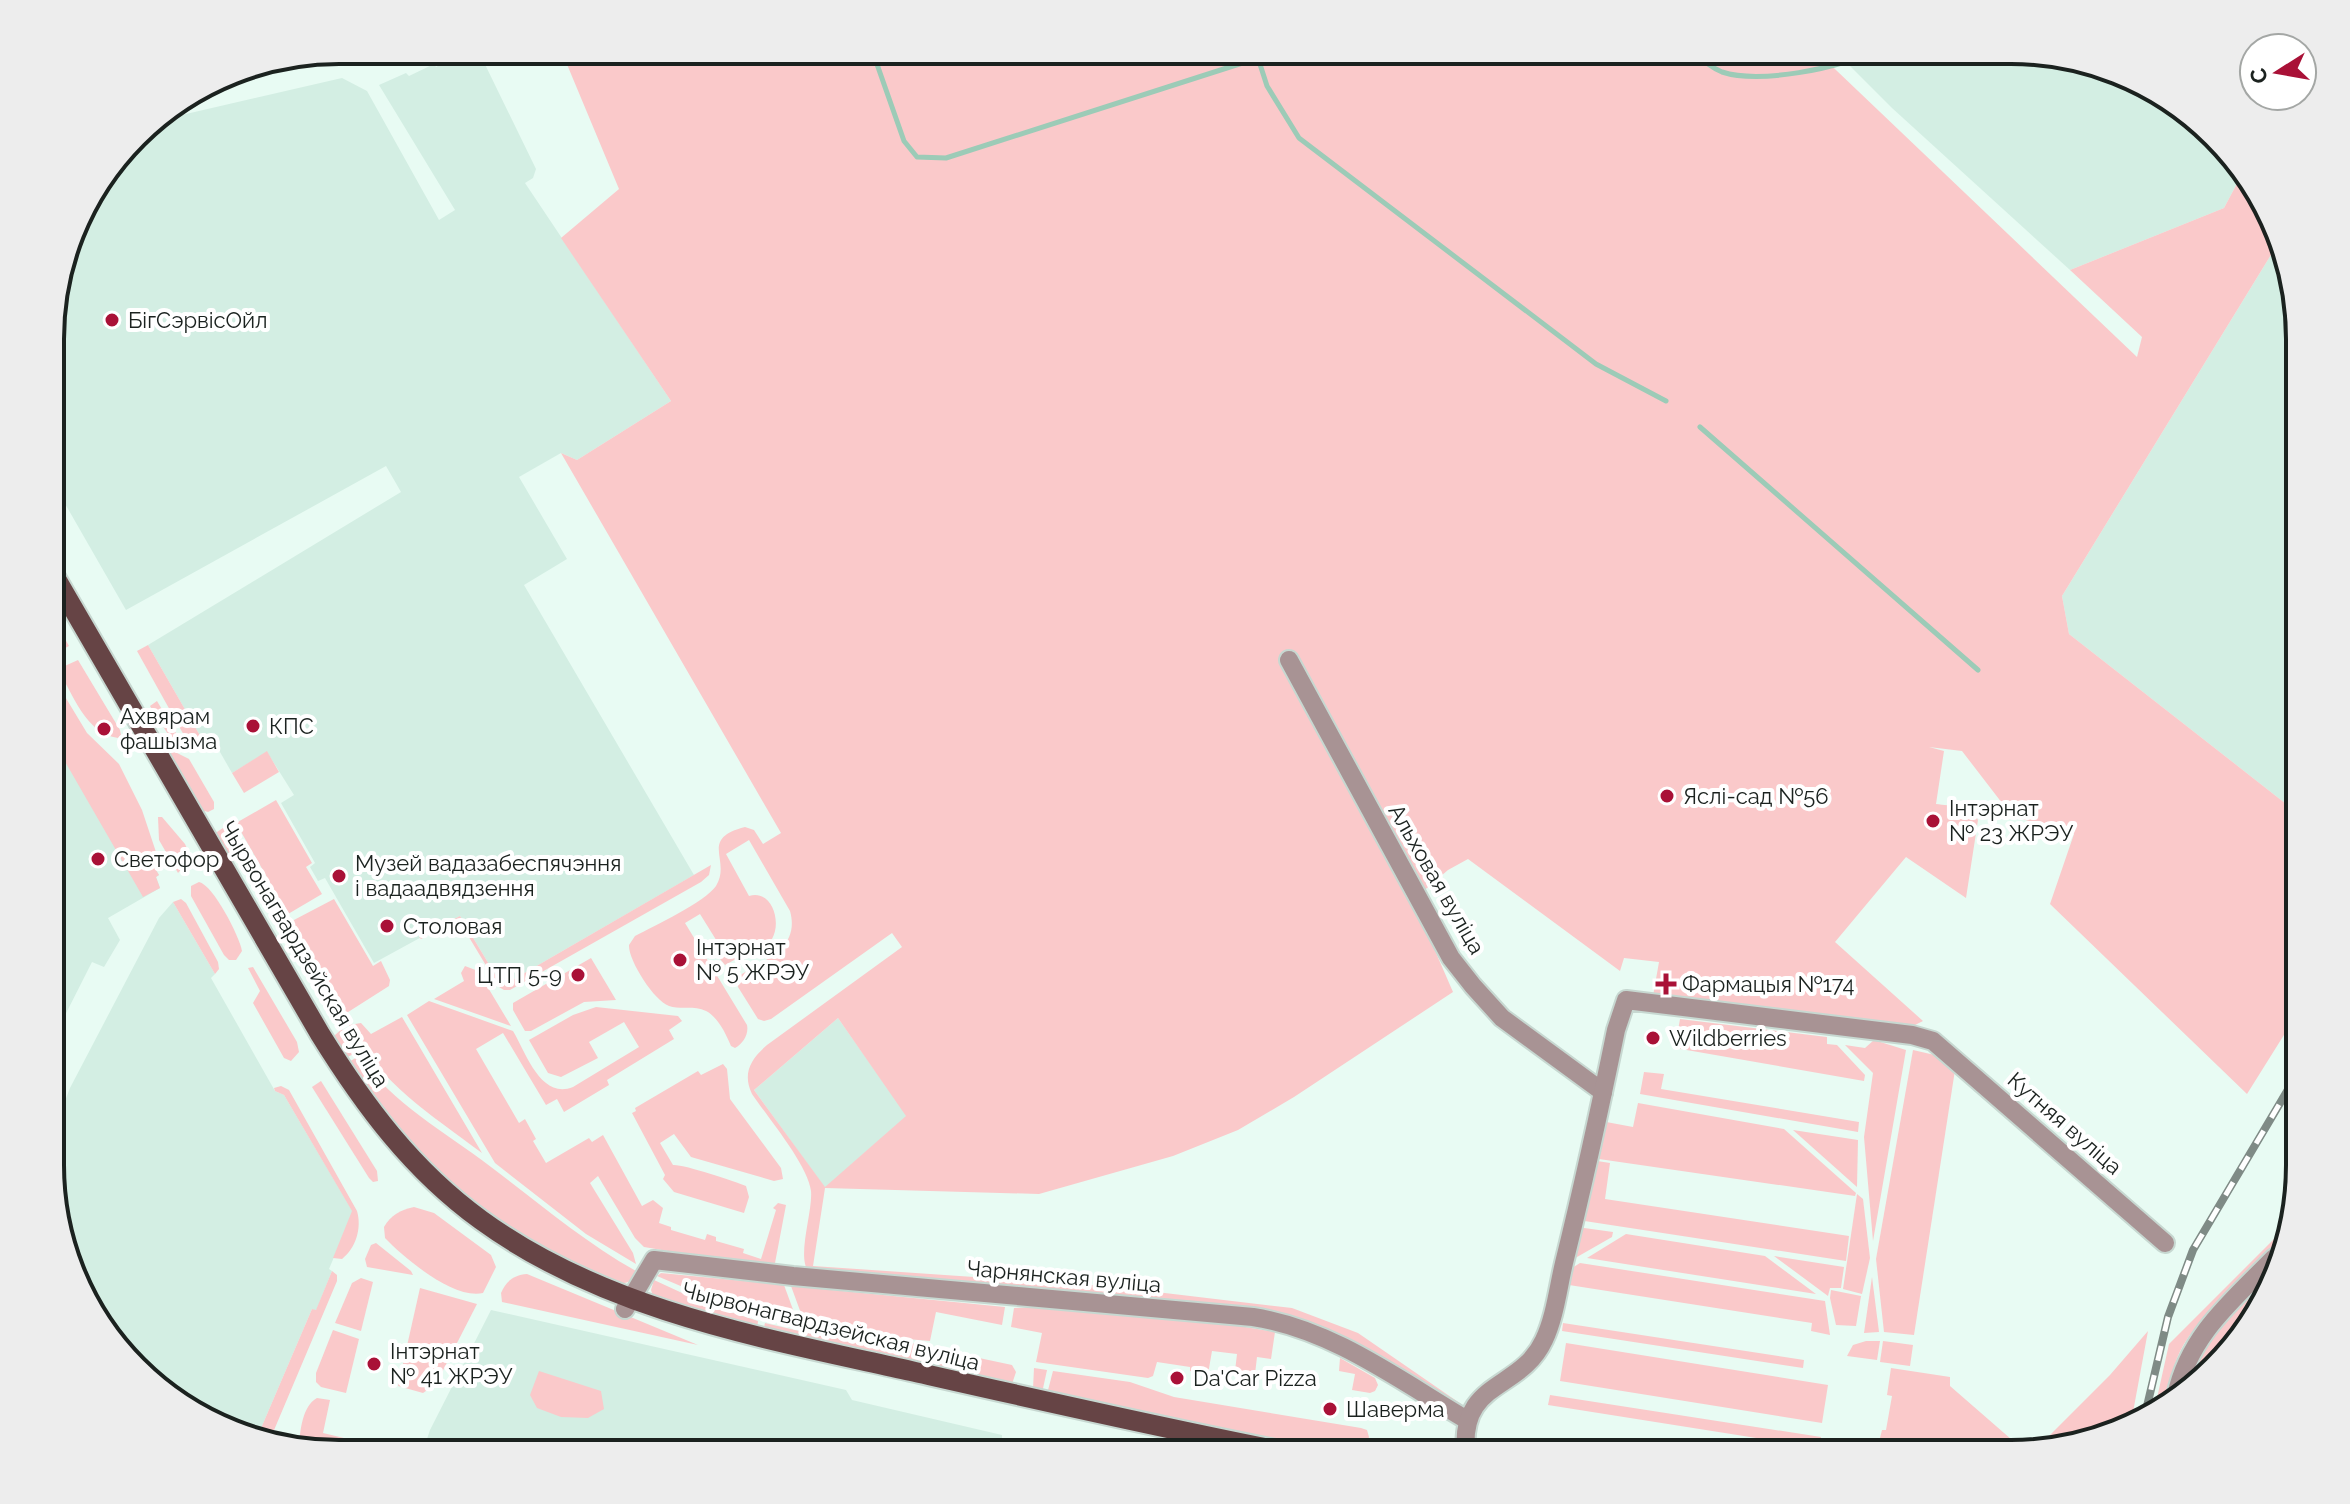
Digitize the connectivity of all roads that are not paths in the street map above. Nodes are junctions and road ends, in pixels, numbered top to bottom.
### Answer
1 (64, 593) edge
2 (64, 615) edge
3 (1289, 660) dead end
4 (1603, 1092) junction
5 (2165, 1243) dead end
6 (2266, 1266) edge
7 (629, 1303) junction
8 (2179, 1382) edge
9 (1467, 1420) junction
10 (1219, 1439) edge
11 (1466, 1439) edge
12 (1167, 1440) edge

1 - 7 main road, Чырвонагвардзейская вуліца
2 - 7 main road, Чырвонагвардзейская вуліца
3 - 4 street, Альховая вуліца
4 - 5 street, Кутняя вуліца
4 - 9 street
6 - 8 street
7 - 9 street, Чарнянская вуліца
7 - 10 main road, Чырвонагвардзейская вуліца
7 - 12 main road, Чырвонагвардзейская вуліца
9 - 11 street

